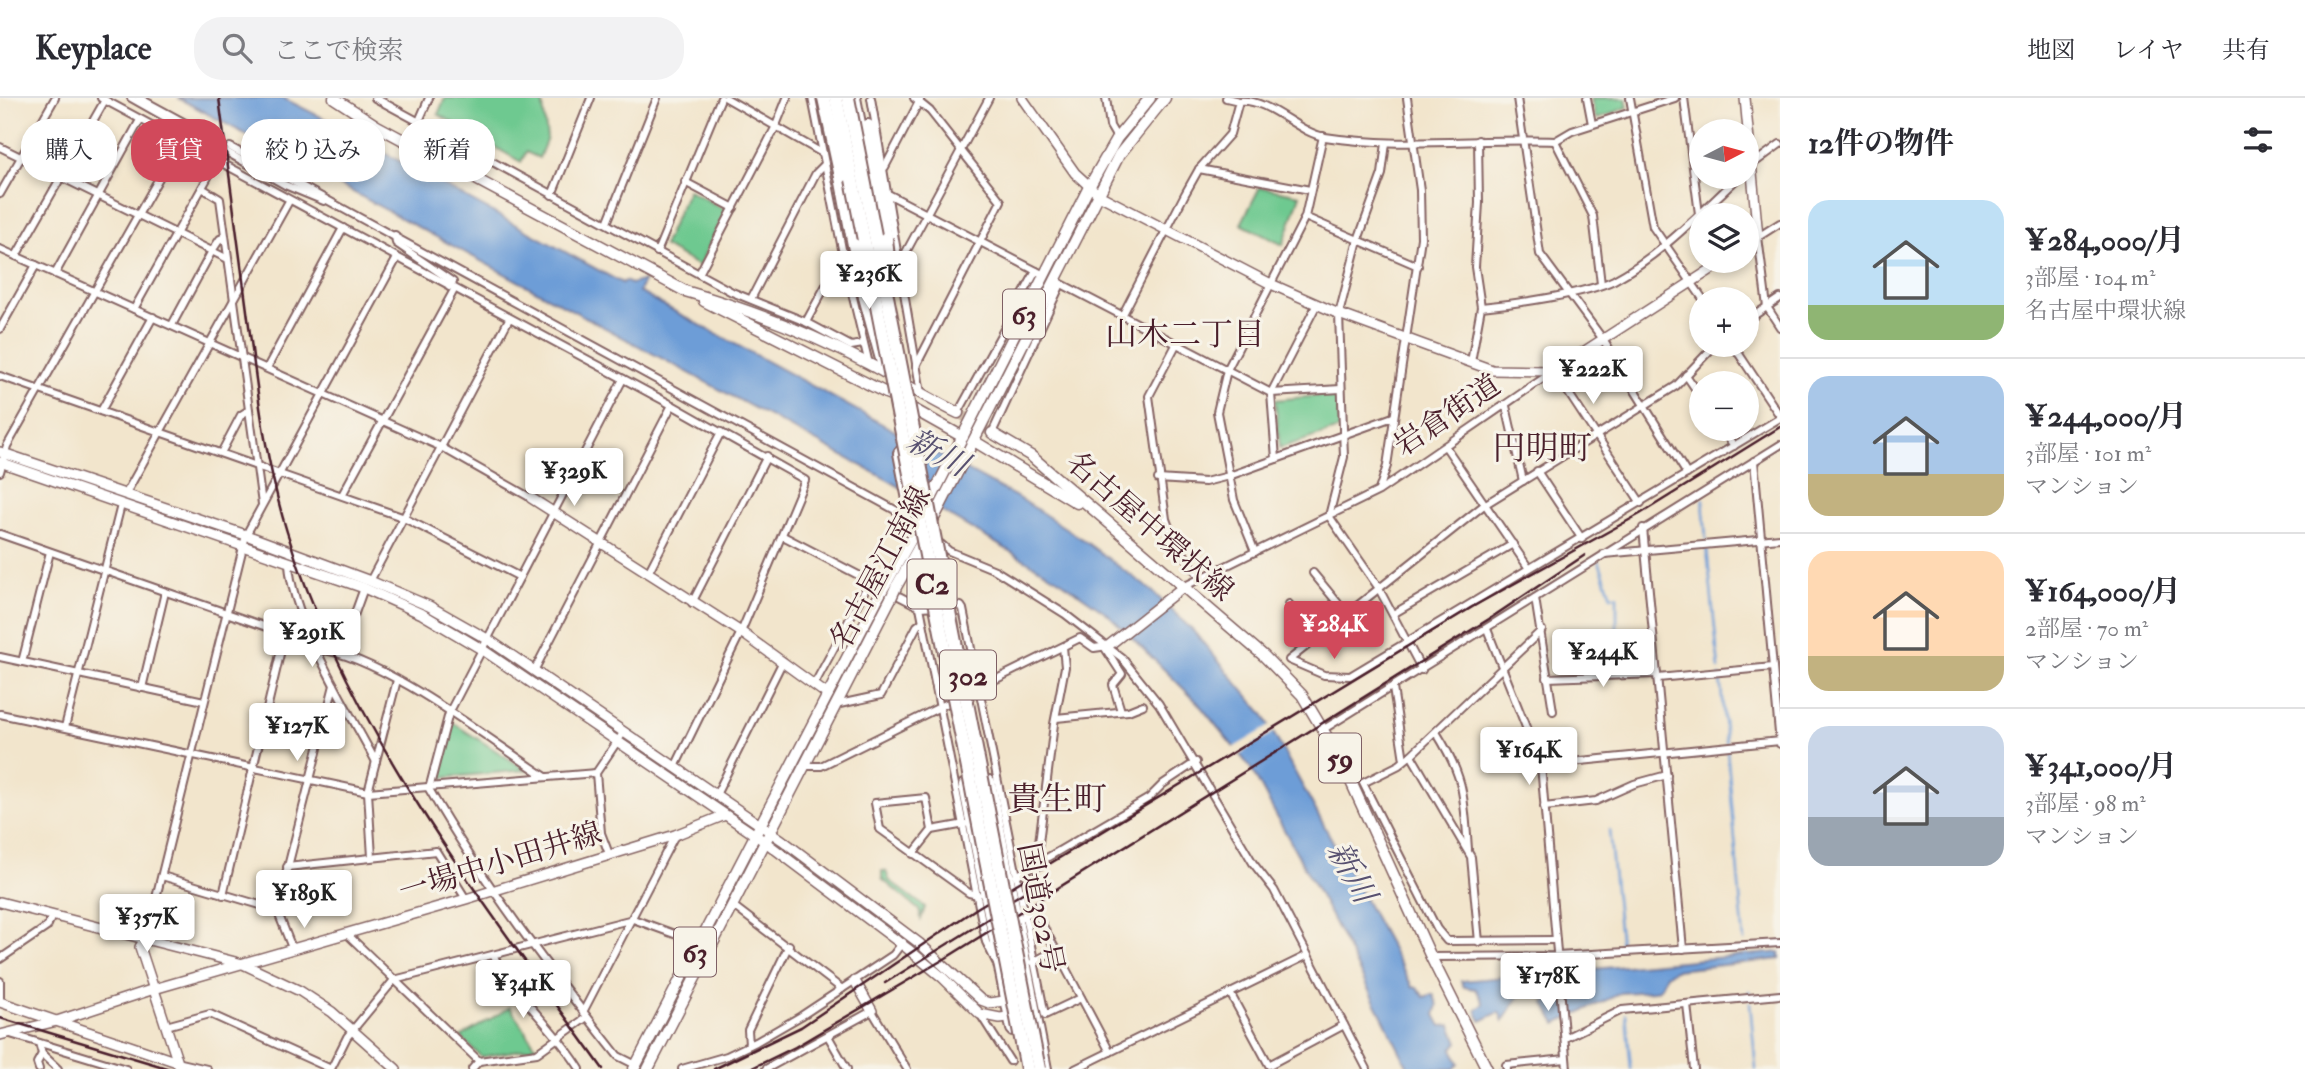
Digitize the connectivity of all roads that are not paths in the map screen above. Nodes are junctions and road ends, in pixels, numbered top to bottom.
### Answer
1 (55, 98) edge
2 (131, 98) edge
3 (139, 98) edge
4 (334, 98) edge
5 (375, 98) edge
6 (429, 98) edge
7 (591, 98) edge
8 (657, 98) edge
9 (721, 98) edge
10 (726, 98) edge
11 (787, 98) edge
12 (812, 98) edge
13 (824, 98) edge
14 (830, 98) edge
15 (836, 98) edge
16 (848, 98) edge
17 (863, 98) edge
18 (989, 98) edge
19 (1023, 98) edge
20 (1106, 98) edge
21 (1150, 98) edge
22 (1165, 98) edge
23 (1226, 98) edge
24 (1406, 98) edge
25 (1517, 98) edge
26 (1587, 98) edge
27 (1630, 98) edge
28 (1675, 98) edge
29 (1684, 98) edge
30 (1745, 98) edge
31 (103, 99) edge
32 (917, 99) edge
33 (1239, 101) junction
34 (1267, 101) edge
35 (1633, 112) junction
36 (43, 119) edge
37 (92, 119) edge
38 (138, 119) edge
39 (178, 119) edge
40 (415, 119) edge
41 (420, 119) edge
42 (1746, 119) edge
43 (1592, 124) junction
44 (775, 128) junction
45 (1323, 136) junction
46 (131, 137) edge
47 (1117, 138) junction
48 (1523, 139) junction
49 (1478, 140) junction
50 (1555, 141) junction
51 (1413, 142) junction
52 (1386, 143) junction
53 (1780, 144) edge
54 (0, 147) edge
55 (230, 147) dead end
56 (961, 149) junction
57 (824, 154) junction
58 (21, 157) joint
59 (1759, 160) edge
60 (495, 163) edge
61 (824, 165) junction
62 (227, 166) edge
63 (884, 167) junction
64 (1199, 169) junction
65 (813, 178) junction
66 (834, 178) junction
67 (57, 182) edge
68 (70, 182) edge
69 (157, 182) edge
70 (205, 182) edge
71 (685, 182) junction
72 (1089, 187) junction
73 (202, 188) junction
74 (1725, 189) edge
75 (1310, 190) junction
76 (886, 193) junction
77 (0, 194) edge
78 (552, 194) junction
79 (1098, 195) junction
80 (99, 196) junction
81 (289, 201) junction
82 (1698, 203) edge
83 (1711, 203) edge
84 (734, 208) junction
85 (928, 213) junction
86 (139, 215) junction
87 (360, 217) junction
88 (1305, 217) junction
89 (607, 223) junction
90 (1689, 223) edge
91 (1780, 223) edge
92 (343, 228) junction
93 (1168, 230) junction
94 (176, 233) junction
95 (395, 235) junction
96 (1759, 236) edge
97 (225, 237) junction
98 (1358, 240) junction
99 (981, 242) junction
100 (856, 245) junction
101 (1759, 245) edge
102 (1665, 246) junction
103 (0, 249) edge
104 (212, 251) junction
105 (657, 252) junction
106 (16, 256) junction
107 (897, 256) junction
108 (229, 258) junction
109 (397, 258) junction
110 (845, 264) junction
111 (36, 265) junction
112 (1418, 266) junction
113 (1707, 273) edge
114 (55, 274) junction
115 (699, 274) junction
116 (1049, 277) junction
117 (1692, 283) junction
118 (1271, 284) junction
119 (1601, 284) junction
120 (1695, 287) edge
121 (452, 288) junction
122 (685, 291) junction
123 (94, 292) junction
124 (1566, 292) junction
125 (234, 297) junction
126 (1780, 298) edge
127 (751, 299) junction
128 (1317, 304) junction
129 (1481, 307) junction
130 (1767, 307) junction
131 (134, 309) junction
132 (1759, 312) edge
133 (1123, 314) junction
134 (1339, 314) junction
135 (153, 317) junction
136 (509, 319) junction
137 (806, 322) junction
138 (172, 325) junction
139 (1780, 327) edge
140 (0, 329) edge
141 (1405, 338) junction
142 (1602, 338) junction
143 (209, 342) junction
144 (863, 344) junction
145 (1177, 344) junction
146 (846, 349) junction
147 (242, 357) junction
148 (1704, 357) edge
149 (1741, 357) edge
150 (1471, 362) junction
151 (869, 364) junction
152 (916, 366) junction
153 (267, 368) junction
154 (1227, 370) junction
155 (1554, 371) junction
156 (1686, 374) junction
157 (0, 376) edge
158 (623, 379) junction
159 (1689, 379) edge
160 (1341, 389) junction
161 (38, 390) junction
162 (1270, 393) junction
163 (889, 395) junction
164 (325, 396) junction
165 (917, 396) junction
166 (672, 405) junction
167 (1506, 406) junction
168 (1643, 407) junction
169 (249, 410) junction
170 (101, 411) junction
171 (958, 413) joint
172 (916, 414) junction
173 (1393, 417) junction
174 (1780, 417) edge
175 (385, 421) junction
176 (160, 432) junction
177 (721, 432) junction
178 (992, 433) joint
179 (1345, 434) junction
180 (1595, 436) junction
181 (961, 439) junction
182 (1730, 441) edge
183 (973, 444) junction
184 (1780, 445) edge
185 (1445, 446) junction
186 (1734, 446) junction
187 (441, 447) junction
188 (221, 453) junction
189 (767, 456) junction
190 (1276, 459) junction
191 (1, 460) edge
192 (1754, 461) junction
193 (255, 466) junction
194 (1537, 471) junction
195 (279, 473) junction
196 (1687, 474) junction
197 (1229, 476) junction
198 (1158, 479) junction
199 (1522, 481) junction
200 (934, 491) junction
201 (1379, 491) junction
202 (125, 495) junction
203 (342, 495) junction
204 (531, 498) joint
205 (1641, 503) junction
206 (262, 504) junction
207 (121, 505) junction
208 (1484, 505) junction
209 (555, 513) junction
210 (936, 516) junction
211 (1098, 516) junction
212 (1329, 516) junction
213 (402, 517) junction
214 (1643, 528) junction
215 (915, 532) junction
216 (0, 534) edge
217 (246, 536) junction
218 (783, 536) junction
219 (1582, 538) junction
220 (1780, 538) edge
221 (1761, 540) junction
222 (601, 542) junction
223 (941, 544) junction
224 (1513, 544) junction
225 (243, 547) junction
226 (918, 548) junction
227 (1645, 550) junction
228 (50, 552) junction
229 (1255, 552) junction
230 (1601, 554) junction
231 (289, 562) junction
232 (1528, 567) junction
233 (104, 571) junction
234 (648, 573) junction
235 (1313, 573) dead end
236 (520, 577) junction
237 (1201, 579) junction
238 (870, 581) junction
239 (367, 584) junction
240 (891, 585) junction
241 (1183, 587) junction
242 (1378, 587) junction
243 (165, 592) junction
244 (886, 596) junction
245 (1535, 598) junction
246 (692, 603) junction
247 (1289, 604) dead end
248 (920, 607) junction
249 (226, 613) junction
250 (1346, 613) junction
251 (1393, 614) junction
252 (922, 622) junction
253 (1487, 629) junction
254 (1542, 630) junction
255 (741, 632) junction
256 (285, 633) junction
257 (1316, 638) junction
258 (300, 639) dead end
259 (488, 640) junction
260 (1405, 642) junction
261 (1109, 645) junction
262 (1063, 647) junction
263 (318, 649) junction
264 (483, 650) junction
265 (341, 652) junction
266 (0, 657) edge
267 (783, 661) junction
268 (22, 662) junction
269 (1773, 667) junction
270 (1503, 668) junction
271 (1422, 670) junction
272 (534, 671) junction
273 (79, 674) junction
274 (1658, 676) junction
275 (1547, 678) junction
276 (397, 680) junction
277 (334, 685) junction
278 (814, 685) junction
279 (142, 688) junction
280 (1393, 688) junction
281 (979, 689) junction
282 (828, 695) junction
283 (204, 701) junction
284 (835, 705) junction
285 (1143, 705) dead end
286 (940, 707) junction
287 (1121, 711) junction
288 (1553, 711) dead end
289 (449, 713) junction
290 (0, 714) edge
291 (1056, 718) junction
292 (65, 727) junction
293 (1324, 730) junction
294 (1436, 732) junction
295 (620, 737) junction
296 (1780, 742) edge
297 (1665, 752) junction
298 (191, 754) junction
299 (1411, 755) junction
300 (1404, 760) junction
301 (376, 762) junction
302 (1196, 762) junction
303 (1541, 765) junction
304 (252, 766) junction
305 (675, 766) junction
306 (803, 766) junction
307 (596, 773) junction
308 (1667, 775) junction
309 (546, 777) junction
310 (308, 779) junction
311 (429, 789) junction
312 (368, 792) junction
313 (716, 795) junction
314 (1544, 807) junction
315 (725, 815) junction
316 (965, 824) junction
317 (765, 828) junction
318 (932, 830) junction
319 (675, 835) junction
320 (760, 838) junction
321 (1468, 851) junction
322 (913, 853) junction
323 (609, 854) junction
324 (372, 857) junction
325 (1036, 866) junction
326 (287, 867) junction
327 (162, 876) junction
328 (1016, 876) junction
329 (492, 889) junction
330 (978, 894) junction
331 (223, 895) junction
332 (466, 899) junction
333 (0, 902) edge
334 (732, 905) junction
335 (277, 909) junction
336 (52, 916) junction
337 (1023, 916) junction
338 (633, 919) junction
339 (1022, 930) junction
340 (347, 934) junction
341 (146, 938) junction
342 (905, 939) junction
343 (1556, 940) junction
344 (1479, 942) junction
345 (699, 943) junction
346 (1780, 943) edge
347 (532, 944) junction
348 (789, 945) junction
349 (292, 948) junction
350 (1683, 949) junction
351 (1056, 950) junction
352 (493, 955) junction
353 (1306, 956) junction
354 (1558, 956) junction
355 (1430, 957) junction
356 (0, 959) edge
357 (1033, 962) junction
358 (243, 964) junction
359 (1001, 969) junction
360 (394, 980) junction
361 (0, 981) edge
362 (855, 981) junction
363 (154, 989) junction
364 (842, 989) junction
365 (1230, 993) junction
366 (1780, 995) edge
367 (1031, 996) junction
368 (1081, 998) junction
369 (0, 1000) edge
370 (1007, 1000) junction
371 (1687, 1004) junction
372 (872, 1011) junction
373 (585, 1014) junction
374 (980, 1014) junction
375 (1040, 1014) junction
376 (1010, 1017) junction
377 (57, 1021) junction
378 (1344, 1025) junction
379 (166, 1026) junction
380 (353, 1030) junction
381 (2, 1033) edge
382 (1564, 1034) junction
383 (828, 1037) junction
384 (559, 1039) junction
385 (39, 1043) junction
386 (749, 1045) junction
387 (1110, 1052) junction
388 (41, 1054) junction
389 (1566, 1059) junction
390 (782, 1060) junction
391 (479, 1061) junction
392 (1016, 1065) edge
393 (179, 1066) edge
394 (635, 1067) edge
395 (39, 1069) edge
396 (58, 1069) edge
397 (126, 1069) edge
398 (207, 1069) edge
399 (331, 1069) edge
400 (396, 1069) edge
401 (472, 1069) edge
402 (580, 1069) edge
403 (648, 1069) edge
404 (684, 1069) edge
405 (766, 1069) edge
406 (787, 1069) edge
407 (847, 1069) edge
408 (907, 1069) edge
409 (1027, 1069) edge
410 (1039, 1069) edge
411 (1045, 1069) edge
412 (1075, 1069) edge
413 (1367, 1069) edge
414 (1487, 1069) edge
415 (1507, 1069) edge
416 (1567, 1069) edge
417 (1694, 1069) edge

1 - 36 street
2 - 87 street
3 - 39 street
4 - 122 main road
5 - 40 street
6 - 41 street
7 - 78 street
8 - 89 street
9 - 71 street
10 - 44 street
11 - 44 street
12 - 57 street
13 - 66 highway, bridge
14 - 100 highway, 国道302号 / 302
15 - 409 highway, C2, bridge
16 - 410 highway, C2, bridge
17 - 63 street
17 - 165 highway, 国道302号 / 302, bridge
18 - 56 street
19 - 72 street
20 - 47 street
21 - 47 main road, 名古屋江南線 / 63
22 - 79 main road, 名古屋江南線 / 63
23 - 33 street
24 - 51 street
25 - 48 street
26 - 43 street
27 - 35 street
28 - 35 street
29 - 82 street
30 - 42 street
31 - 37 street
31 - 38 street
32 - 56 street
32 - 63 street
33 - 34 street
33 - 64 street
34 - 45 street
35 - 43 street
35 - 102 street
43 - 50 street
44 - 57 street
44 - 84 street
45 - 52 street
45 - 75 street
46 - 80 street
47 - 72 main road, 名古屋江南線 / 63
48 - 49 street
48 - 50 street
48 - 124 street
49 - 51 street
49 - 129 street
50 - 119 street
51 - 52 street
51 - 112 street
52 - 98 street
53 - 59 street
54 - 58 street
55 - 87 street
56 - 85 street
56 - 99 street
57 - 61 street
58 - 77 street
60 - 78 street
61 - 65 street
61 - 66 street
62 - 81 street
63 - 76 street
64 - 75 street
64 - 93 street
65 - 66 street
65 - 127 street
66 - 100 highway
66 - 110 street
67 - 106 street
68 - 80 street
69 - 86 street
70 - 73 street
71 - 84 street
71 - 105 street
72 - 79 street
72 - 116 main road, 名古屋江南線 / 63
73 - 94 street
73 - 97 street
74 - 83 street
75 - 88 street
76 - 85 street
76 - 107 street
78 - 89 street
79 - 93 street
79 - 116 main road, 名古屋江南線 / 63
80 - 86 street
80 - 114 street
81 - 92 street
81 - 125 street
84 - 115 street
85 - 99 street
85 - 107 street
86 - 94 street
86 - 123 street
87 - 95 street
88 - 98 street
88 - 118 street
89 - 105 street
90 - 102 street
91 - 96 street
92 - 109 street
92 - 153 street
93 - 118 street
93 - 133 street
94 - 104 street
94 - 131 street
95 - 121 street
95 - 215 street
97 - 104 street
97 - 108 street
98 - 112 street
98 - 134 street
99 - 116 street
99 - 152 street
100 - 163 highway, 国道302号 / 302, bridge
101 - 130 street
102 - 117 street
102 - 119 street
103 - 106 street
104 - 108 street
104 - 138 street
105 - 115 street
106 - 111 street
107 - 110 street
107 - 152 street
108 - 125 street
109 - 121 street
109 - 164 street
110 - 137 street
110 - 144 street
111 - 114 street
111 - 140 street
112 - 141 street
113 - 117 street, 岩倉街道
114 - 123 street
115 - 127 street
116 - 133 street
116 - 171 street
116 - 178 street
116 - 181 main road, 名古屋江南線 / 63
116 - 183 main road, 名古屋江南線 / 63
117 - 120 street
117 - 142 street, 岩倉街道
118 - 128 street
118 - 154 street
119 - 124 street
121 - 136 street
121 - 175 street
122 - 146 main road
122 - 163 main road
123 - 131 street
123 - 161 street
124 - 129 street
124 - 142 street
125 - 143 street
125 - 147 street
126 - 130 street
127 - 137 street
128 - 134 street
128 - 162 street
129 - 150 street
130 - 132 street
130 - 139 street
131 - 135 street
133 - 145 street
134 - 141 street
134 - 160 street
135 - 138 street
135 - 170 street
136 - 158 street
136 - 187 street
137 - 146 street
138 - 143 street
141 - 150 street
141 - 173 street
142 - 155 street, 岩倉街道
142 - 168 street
143 - 147 street
143 - 176 street
144 - 146 street
144 - 151 street
145 - 154 street
145 - 198 street
146 - 151 main road
147 - 153 street
147 - 169 street
148 - 156 street
149 - 174 street
150 - 155 street
151 - 165 main road
152 - 165 street
153 - 164 street
154 - 162 street
154 - 197 street
155 - 167 street, 岩倉街道
155 - 180 street
156 - 159 street
156 - 168 street
157 - 161 street
158 - 166 street
158 - 209 street
160 - 162 street
160 - 179 street
161 - 170 street
161 - 191 street
162 - 190 street
163 - 215 highway, 国道302号 / 302
164 - 175 street
164 - 195 street
165 - 171 main road
165 - 172 highway, 国道302号 / 302
166 - 177 street
166 - 222 street
167 - 185 street, 岩倉街道
167 - 199 street
168 - 180 street
168 - 196 street
169 - 188 street
169 - 193 street
170 - 176 street
172 - 181 main road
172 - 200 highway, 国道302号 / 302
173 - 179 street
173 - 201 street
174 - 186 street
175 - 187 street
175 - 203 street
176 - 188 street
176 - 202 street
177 - 189 street
177 - 234 street
178 - 211 main road, 名古屋中環状線 / 59
179 - 190 street
179 - 212 street
180 - 194 street
180 - 205 street
181 - 200 main road, 名古屋江南線 / 63
182 - 186 street
183 - 210 main road, 名古屋江南線 / 63
183 - 211 main road
184 - 192 street
185 - 201 street, 岩倉街道
185 - 208 street
186 - 196 street
187 - 204 street
187 - 213 street
188 - 193 street
189 - 218 street
189 - 246 street
190 - 197 street
191 - 202 street
191 - 207 street
192 - 214 street
192 - 221 street
193 - 195 street
193 - 206 street
194 - 199 street
194 - 219 street
195 - 203 street
195 - 206 street
196 - 205 street
197 - 198 street
197 - 229 street
198 - 237 street
199 - 208 street
200 - 210 highway, 国道302号 / 302
200 - 215 main road, 名古屋江南線 / 63
201 - 212 street, 岩倉街道
202 - 217 street
203 - 213 street
204 - 209 street
205 - 219 street
206 - 217 street
207 - 225 street
207 - 233 street
208 - 224 street
208 - 242 street
209 - 222 street
209 - 236 street
210 - 223 highway, 国道302号 / 302
210 - 226 main road, 名古屋江南線 / 63
211 - 241 main road, 名古屋中環状線 / 59
212 - 229 street, 岩倉街道
212 - 242 street
213 - 236 street
213 - 239 street
214 - 227 street
214 - 230 street
215 - 226 highway, 国道302号 / 302
215 - 240 main road, 名古屋江南線 / 63
216 - 228 street
217 - 225 street
217 - 239 street
218 - 238 street
218 - 255 street
219 - 232 street
220 - 221 street
221 - 227 street
221 - 269 street
222 - 234 street
222 - 272 street
223 - 261 street
223 - 339 highway, 国道302号 / 302
224 - 232 street
224 - 251 street
225 - 231 street
225 - 249 street
226 - 240 main road, 名古屋江南線 / 63
226 - 359 highway, 国道302号 / 302
227 - 230 street
227 - 274 street
228 - 233 street
228 - 268 street
229 - 237 street, 岩倉街道
230 - 245 street
231 - 239 street
231 - 263 street
232 - 260 street
233 - 243 street
233 - 273 street
234 - 246 street
235 - 250 street
236 - 259 street
237 - 241 street, 岩倉街道
238 - 248 street
238 - 278 street
239 - 259 street
239 - 264 street
239 - 265 street
240 - 244 main road, 名古屋江南線 / 63, bridge
241 - 261 street
241 - 293 main road, 名古屋中環状線 / 59
242 - 250 street
242 - 251 street
243 - 249 street
243 - 279 street
244 - 282 main road, 名古屋江南線 / 63
244 - 284 main road, 名古屋江南線 / 63
245 - 253 street
245 - 254 street
246 - 255 street
247 - 257 street
248 - 252 street
248 - 281 street
249 - 256 street
249 - 283 street
250 - 257 street
251 - 260 street
252 - 284 street
252 - 286 street
253 - 270 street
253 - 271 street
254 - 270 street
254 - 275 street
255 - 267 street
255 - 305 street
256 - 258 street
256 - 304 street
257 - 260 street
259 - 264 street
259 - 272 street
260 - 271 street
261 - 262 street
261 - 287 street
261 - 302 street
262 - 281 street
262 - 291 street
263 - 265 street
263 - 277 street
264 - 289 street
264 - 295 street
265 - 276 street
266 - 268 street
267 - 278 street
267 - 313 street
268 - 273 street
269 - 274 street
269 - 296 street
270 - 294 street
270 - 303 street
271 - 280 street
272 - 295 street
273 - 279 street
273 - 292 street
274 - 275 street
274 - 297 street
275 - 288 street
276 - 289 street
276 - 301 street
277 - 301 street
277 - 310 street
278 - 282 street
279 - 283 street
280 - 293 street
280 - 300 street
281 - 286 street
281 - 328 street
282 - 317 main road, 名古屋江南線 / 63
283 - 298 street
284 - 306 main road, 名古屋江南線 / 63
285 - 287 street
286 - 306 street
286 - 316 street
287 - 291 street
289 - 309 street
289 - 311 street
290 - 292 street
291 - 325 street
292 - 298 street
293 - 355 main road, 名古屋中環状線 / 59
294 - 299 street
294 - 321 street
295 - 305 street
295 - 307 street
295 - 315 street
296 - 297 street
297 - 303 street
297 - 308 street
298 - 304 street
298 - 327 street
299 - 300 street
299 - 321 street
300 - 344 street
301 - 312 street
302 - 325 street
302 - 353 street
303 - 314 street
304 - 310 street
304 - 331 street
305 - 313 street
306 - 317 main road, 名古屋江南線 / 63
307 - 309 street
307 - 323 street
308 - 314 street
308 - 350 street
309 - 311 street
310 - 312 street
310 - 326 street
311 - 312 street
311 - 329 street
312 - 324 street
313 - 317 street
314 - 343 street
315 - 319 street, 一場中小田井線
315 - 320 street
316 - 318 street
316 - 330 street
317 - 320 main road, 名古屋江南線 / 63
317 - 342 street
318 - 322 street
318 - 322 street
319 - 323 street, 一場中小田井線
319 - 338 street
320 - 334 main road, 名古屋江南線 / 63
320 - 342 street
320 - 345 main road, 名古屋江南線 / 63
321 - 344 street
322 - 330 street
323 - 329 street, 一場中小田井線
324 - 326 street
324 - 332 street
325 - 328 street
326 - 335 street
327 - 331 street
327 - 341 street
328 - 337 street
329 - 332 street, 一場中小田井線
329 - 347 street
330 - 359 street
331 - 335 street
332 - 340 street, 一場中小田井線
333 - 336 street
334 - 348 street
334 - 403 main road, 名古屋江南線 / 63
335 - 349 street
336 - 341 street
336 - 356 street
337 - 339 street
337 - 351 street
338 - 345 street
338 - 347 street
338 - 373 street
339 - 357 street
339 - 367 highway, 国道302号 / 302
340 - 349 street, 一場中小田井線
340 - 360 street
341 - 358 street
341 - 363 street
342 - 362 street
342 - 370 street
342 - 374 street
343 - 344 street
343 - 354 street
345 - 394 main road, 名古屋江南線 / 63
346 - 350 street
347 - 352 street
347 - 373 street
348 - 364 street
348 - 386 street
349 - 358 street, 一場中小田井線
350 - 354 street
351 - 357 street
351 - 368 street
352 - 360 street
352 - 384 street
353 - 365 street
353 - 378 street
354 - 355 street
354 - 382 street
355 - 414 main road, 名古屋中環状線 / 59
357 - 375 street
358 - 363 street, 一場中小田井線
358 - 380 street
359 - 370 highway, 国道302号 / 302
360 - 380 street
360 - 391 street
361 - 369 street
362 - 364 street
362 - 372 street
363 - 377 street, 一場中小田井線
363 - 379 street
364 - 386 street
365 - 378 street
365 - 387 street
366 - 371 street
367 - 370 street
367 - 375 highway, 国道302号 / 302
368 - 375 street
368 - 387 street
369 - 377 street
370 - 376 highway, 国道302号 / 302
371 - 382 street
371 - 417 street
372 - 383 street
372 - 408 street
373 - 384 street
373 - 394 street
374 - 376 street
374 - 392 street
375 - 376 street
375 - 411 highway, 国道302号 / 302
376 - 392 highway, 国道302号 / 302
377 - 381 street, 一場中小田井線
377 - 393 street
378 - 413 street
379 - 393 street
379 - 399 street
380 - 399 street
380 - 400 street
381 - 385 street
382 - 389 street
383 - 390 street
383 - 407 street
384 - 391 street
384 - 402 street
385 - 388 street
385 - 397 street
386 - 404 street
387 - 412 street
388 - 395 street
388 - 396 street
389 - 415 street
389 - 416 street
390 - 405 street
390 - 406 street
391 - 401 street
393 - 398 street

